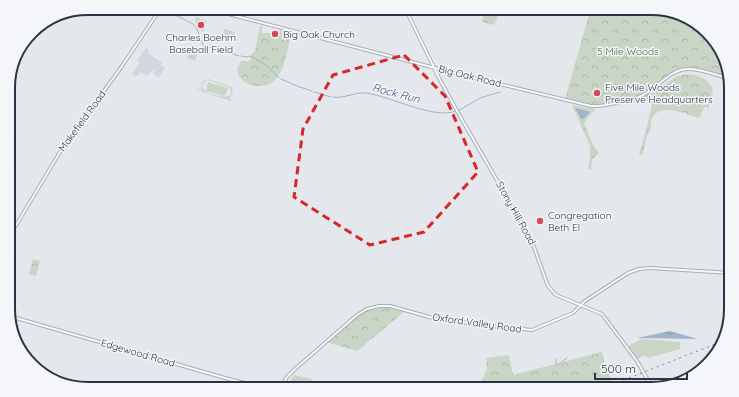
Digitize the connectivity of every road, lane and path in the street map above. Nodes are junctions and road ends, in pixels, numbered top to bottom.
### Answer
1 (156, 15) edge
2 (232, 15) edge
3 (408, 15) edge
4 (434, 67) junction
5 (723, 77) edge
6 (15, 227) edge
7 (724, 273) edge
8 (582, 305) junction
9 (16, 318) edge
10 (242, 382) edge
11 (285, 382) edge
12 (649, 382) edge

1 - 6 street, Makefield Road
2 - 4 street, Big Oak Road
3 - 4 street, Stony Hill Road
4 - 5 street, Big Oak Road
4 - 8 street, Stony Hill Road
7 - 8 street, Oxford Valley Road
8 - 11 street, Oxford Valley Road
8 - 12 street, Stony Hill Road
9 - 10 street, Edgewood Road

